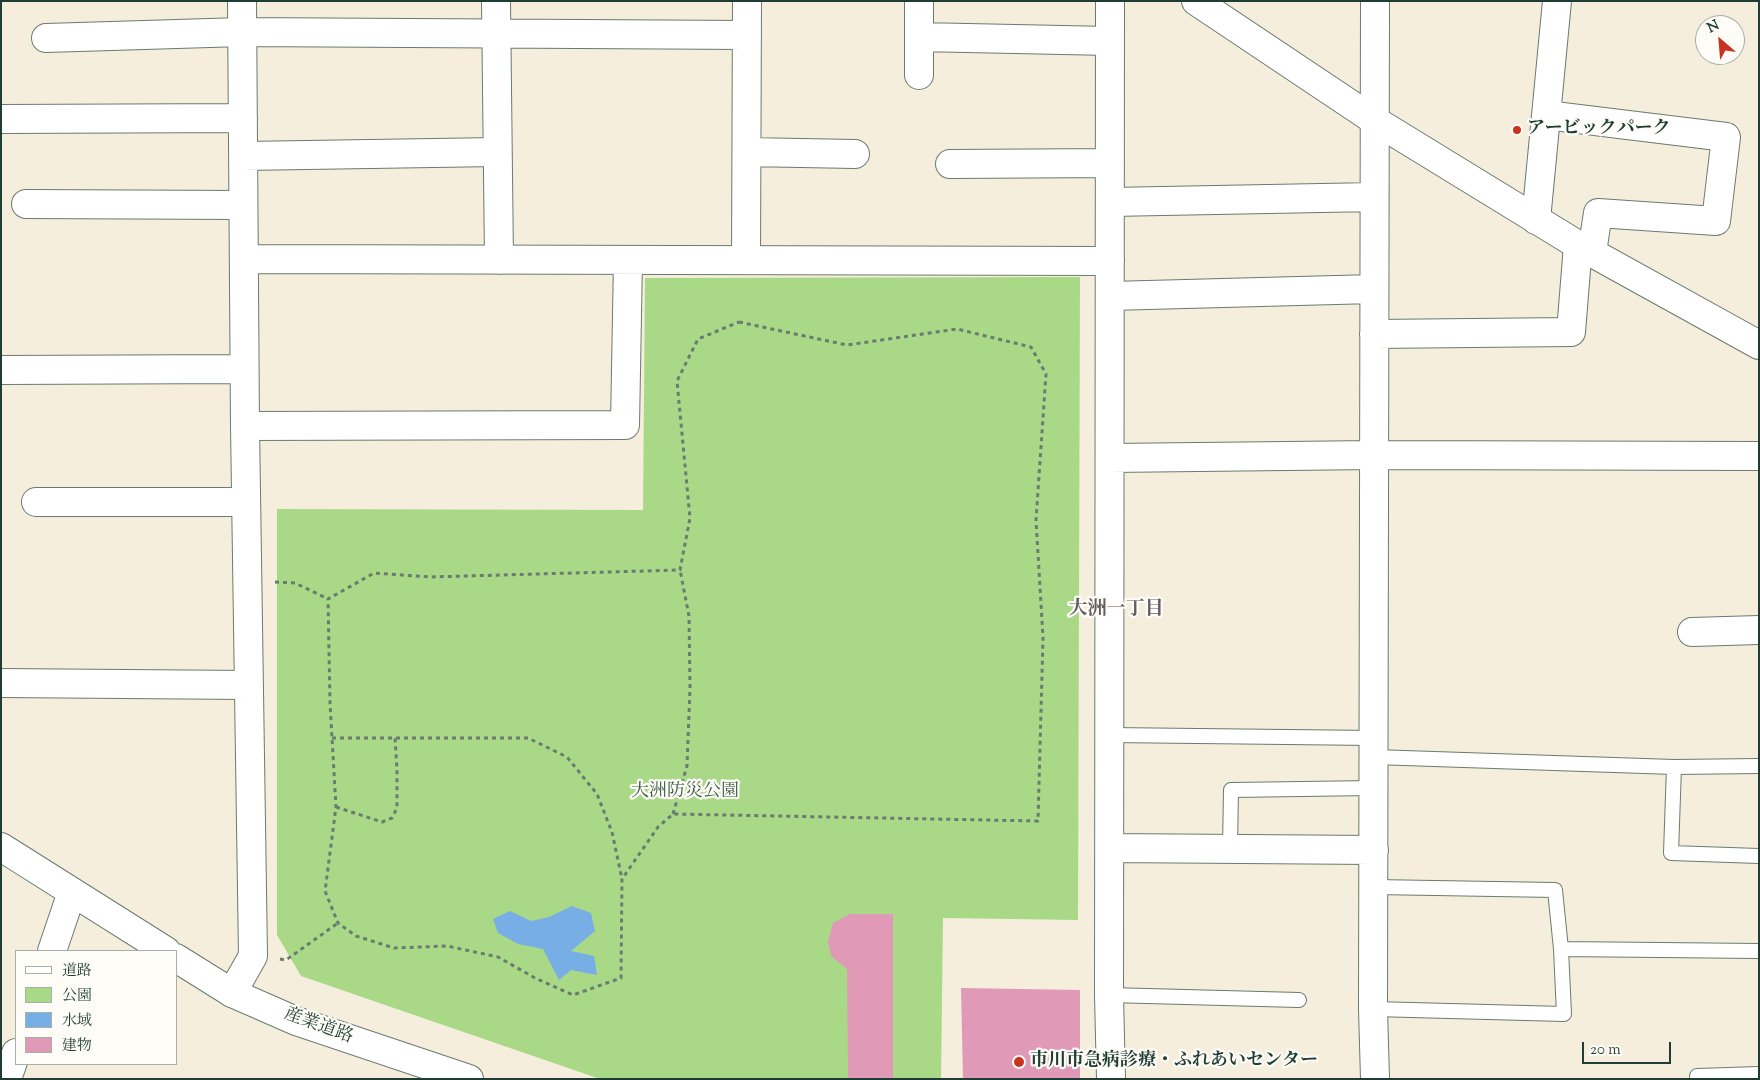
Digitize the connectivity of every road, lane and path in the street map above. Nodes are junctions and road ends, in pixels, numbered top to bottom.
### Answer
1 (242, 1) edge
2 (496, 1) edge
3 (747, 1) edge
4 (919, 1) edge
5 (1110, 1) edge
6 (1375, 1) edge
7 (1557, 1) edge
8 (1198, 2) edge
9 (242, 32) junction
10 (496, 34) junction
11 (747, 35) junction
12 (919, 37) junction
13 (46, 38) dead end
14 (1110, 41) junction
15 (919, 75) dead end
16 (1546, 115) junction
17 (243, 118) junction
18 (1, 119) edge
19 (1374, 120) junction
20 (497, 152) junction
21 (747, 152) junction
22 (854, 154) dead end
23 (243, 156) junction
24 (1110, 163) junction
25 (950, 164) dead end
26 (1374, 197) junction
27 (1110, 202) junction
28 (26, 204) dead end
29 (243, 205) junction
30 (1536, 220) junction
31 (1585, 248) junction
32 (244, 259) junction
33 (499, 260) junction
34 (628, 260) junction
35 (746, 260) junction
36 (1110, 261) junction
37 (1374, 289) junction
38 (1110, 296) junction
39 (1374, 334) junction
40 (1759, 345) edge
41 (244, 369) junction
42 (1, 370) edge
43 (245, 426) junction
44 (1374, 455) junction
45 (1759, 456) edge
46 (1110, 458) junction
47 (36, 502) dead end
48 (246, 502) junction
49 (680, 570) junction
50 (247, 580) junction
51 (328, 599) junction
52 (1759, 630) edge
53 (1692, 632) dead end
54 (1, 683) edge
55 (249, 686) junction
56 (1110, 735) junction
57 (332, 738) junction
58 (395, 738) junction
59 (1374, 747) junction
60 (1759, 766) edge
61 (1674, 767) junction
62 (1373, 788) junction
63 (336, 807) junction
64 (673, 814) junction
65 (1, 847) edge
66 (1110, 848) junction
67 (1230, 849) junction
68 (1374, 850) junction
69 (1759, 856) edge
70 (622, 879) junction
71 (1374, 887) junction
72 (72, 892) junction
73 (338, 923) junction
74 (1562, 949) junction
75 (52, 950) edge
76 (164, 950) edge
77 (1759, 951) edge
78 (253, 956) junction
79 (178, 959) edge
80 (232, 993) junction
81 (1109, 995) junction
82 (1299, 1000) dead end
83 (1373, 1009) junction
84 (15, 1056) edge
85 (1759, 1074) edge
86 (1697, 1076) dead end
87 (7, 1079) edge
88 (469, 1079) edge
89 (1111, 1079) edge
90 (1376, 1079) edge

1 - 9 street
2 - 10 street
3 - 11 street
4 - 12 street
5 - 14 street
6 - 19 street
7 - 16 street
8 - 19 street
9 - 10 street
9 - 13 street
9 - 17 street
10 - 11 street
10 - 20 street
11 - 21 street
12 - 14 street
12 - 15 street
14 - 24 street
16 - 30 street
16 - 31 street
17 - 18 street
17 - 23 street
19 - 26 street
19 - 30 street
20 - 23 street
20 - 33 street
21 - 22 street
21 - 35 street
23 - 29 street
24 - 25 street
24 - 27 street
26 - 27 street
26 - 37 street
27 - 36 street
28 - 29 street
29 - 32 street
30 - 31 street
31 - 39 street
31 - 40 street
32 - 33 street
32 - 41 street
33 - 34 street
34 - 35 street
34 - 43 street
35 - 36 street
36 - 38 street
37 - 38 street
37 - 39 street
38 - 46 street
39 - 44 street
41 - 42 street
41 - 43 street
43 - 48 street
44 - 45 street
44 - 46 street
44 - 59 street
46 - 56 street
47 - 48 street
48 - 50 street
49 - 51 path
49 - 64 path
49 - 64 path
50 - 51 path
50 - 55 street
51 - 57 path
52 - 53 street
54 - 55 street
55 - 78 street
56 - 59 lane
56 - 66 street
57 - 58 path
57 - 63 path
58 - 63 path
58 - 70 path
59 - 61 lane
59 - 62 street
60 - 61 lane
61 - 69 lane
62 - 67 lane
62 - 68 street
63 - 73 path
64 - 70 path
65 - 72 street
66 - 67 street
66 - 81 street
67 - 68 street
68 - 71 street
70 - 73 path
71 - 74 lane
71 - 83 street
72 - 75 street
72 - 76 street
73 - 78 path
74 - 77 lane
74 - 83 lane
78 - 80 street
79 - 80 street, 産業道路
80 - 88 street, 産業道路
81 - 82 lane
81 - 89 street
83 - 90 street
84 - 87 street
85 - 86 lane

